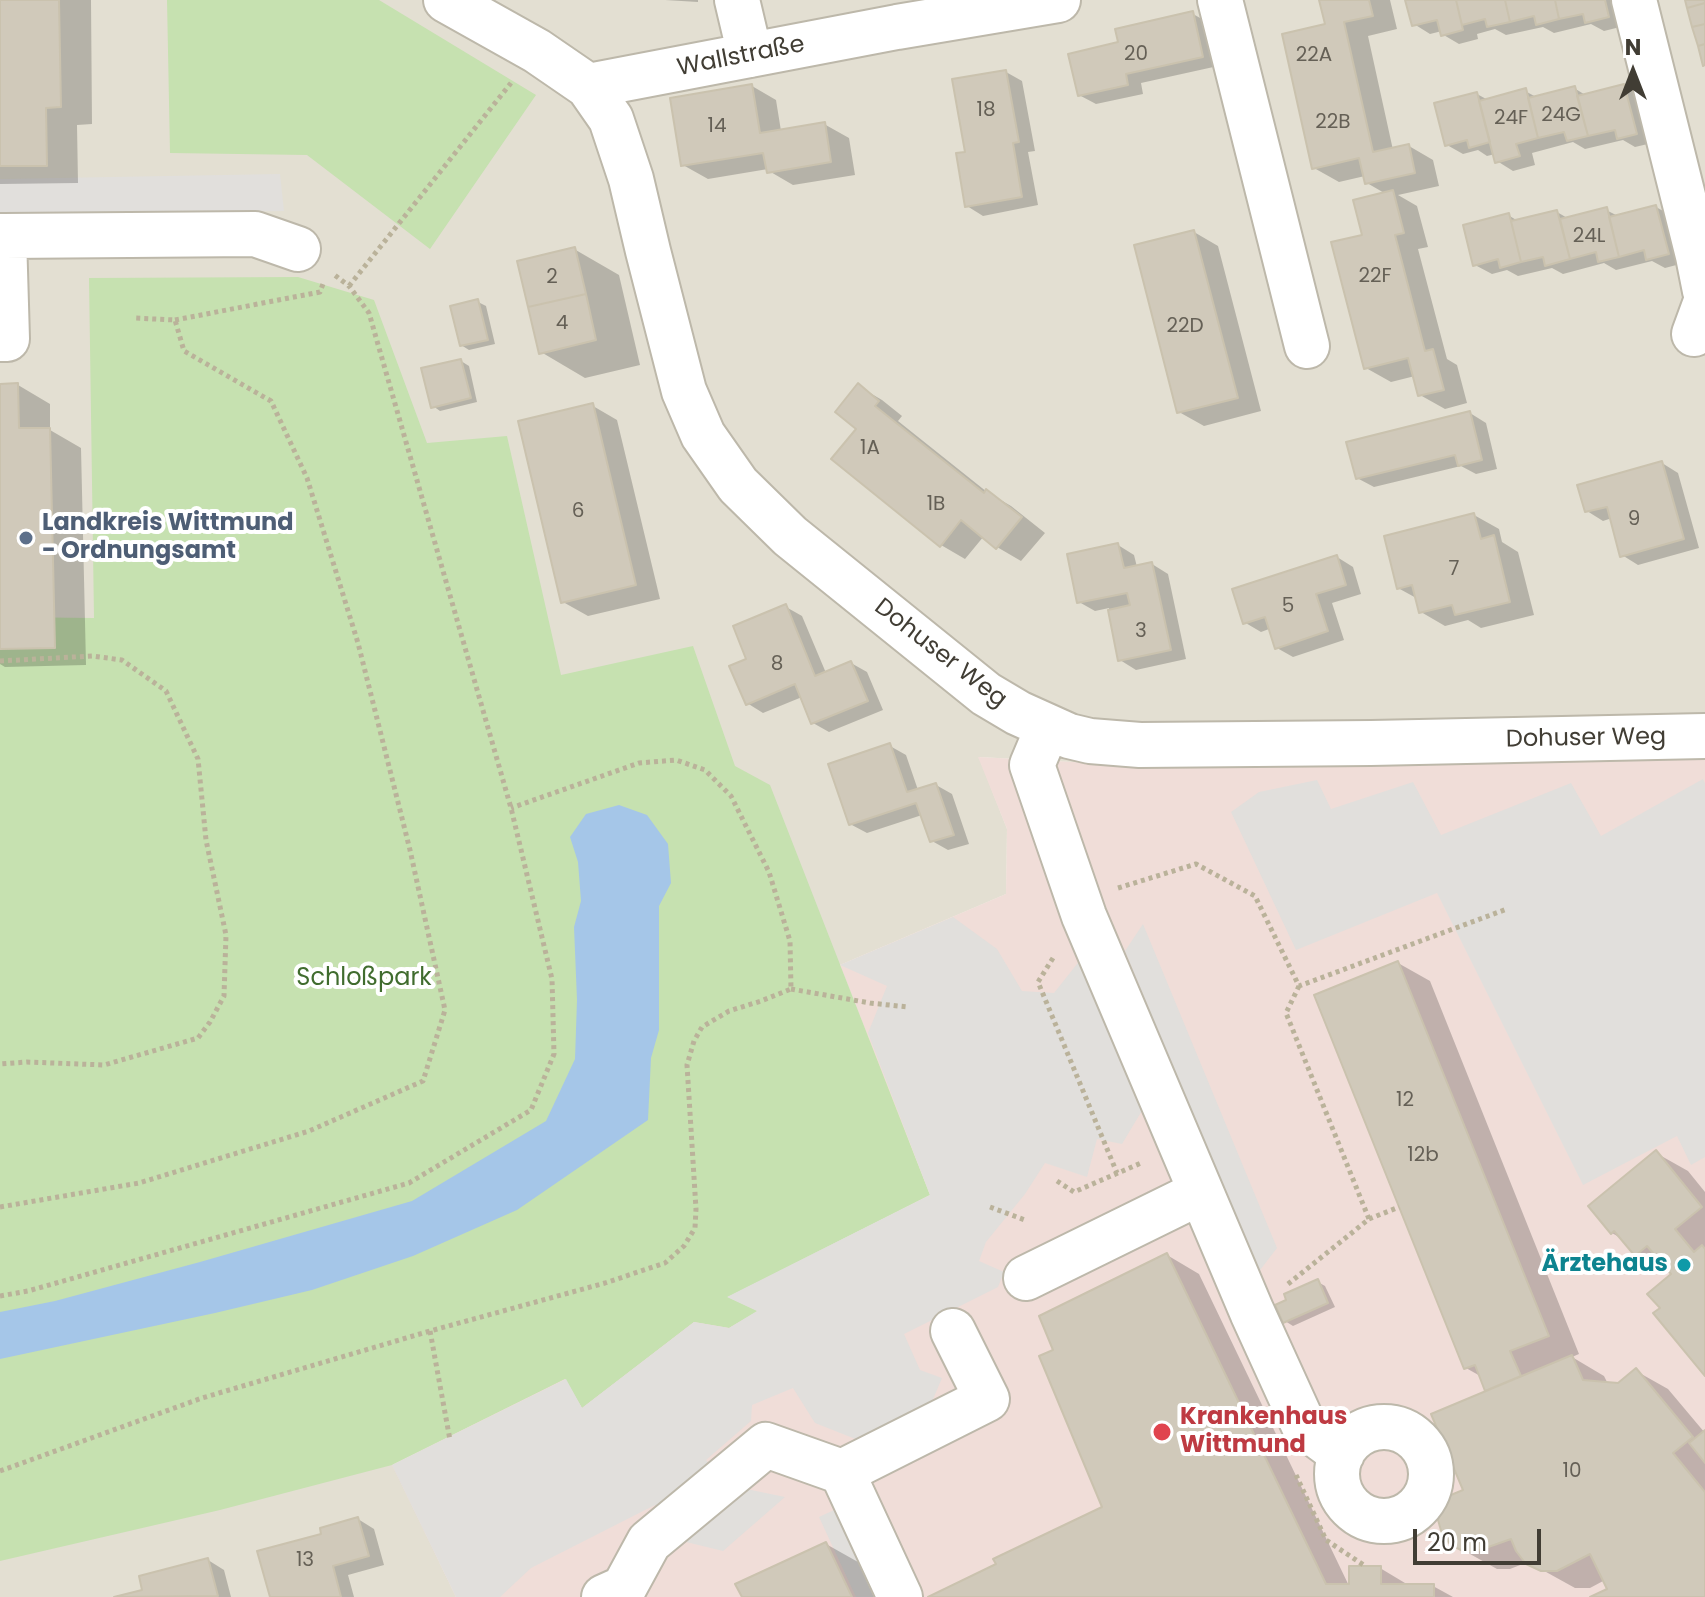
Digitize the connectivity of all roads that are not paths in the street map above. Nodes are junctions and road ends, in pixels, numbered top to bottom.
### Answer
1 (446, 0) edge
2 (737, 0) edge
3 (1058, 0) edge
4 (1220, 0) edge
5 (1634, 0) edge
6 (750, 55) junction
7 (588, 86) junction
8 (2, 236) edge
9 (298, 249) dead end
10 (1705, 291) edge
11 (0, 339) edge
12 (1307, 346) dead end
13 (1048, 727) junction
14 (1705, 736) edge
15 (1201, 1192) junction
16 (1026, 1278) dead end
17 (953, 1331) dead end
18 (1342, 1454) dead end
19 (842, 1472) junction
20 (604, 1597) edge
21 (900, 1597) edge

1 - 7 street
2 - 6 street
3 - 6 street, Wallstraße
4 - 12 street
5 - 10 street
6 - 7 street, Wallstraße
7 - 13 street, Dohuser Weg
8 - 9 street
8 - 11 street
13 - 14 street, Dohuser Weg
13 - 15 street
15 - 16 street
15 - 18 street
17 - 19 street
19 - 20 street
19 - 21 street

